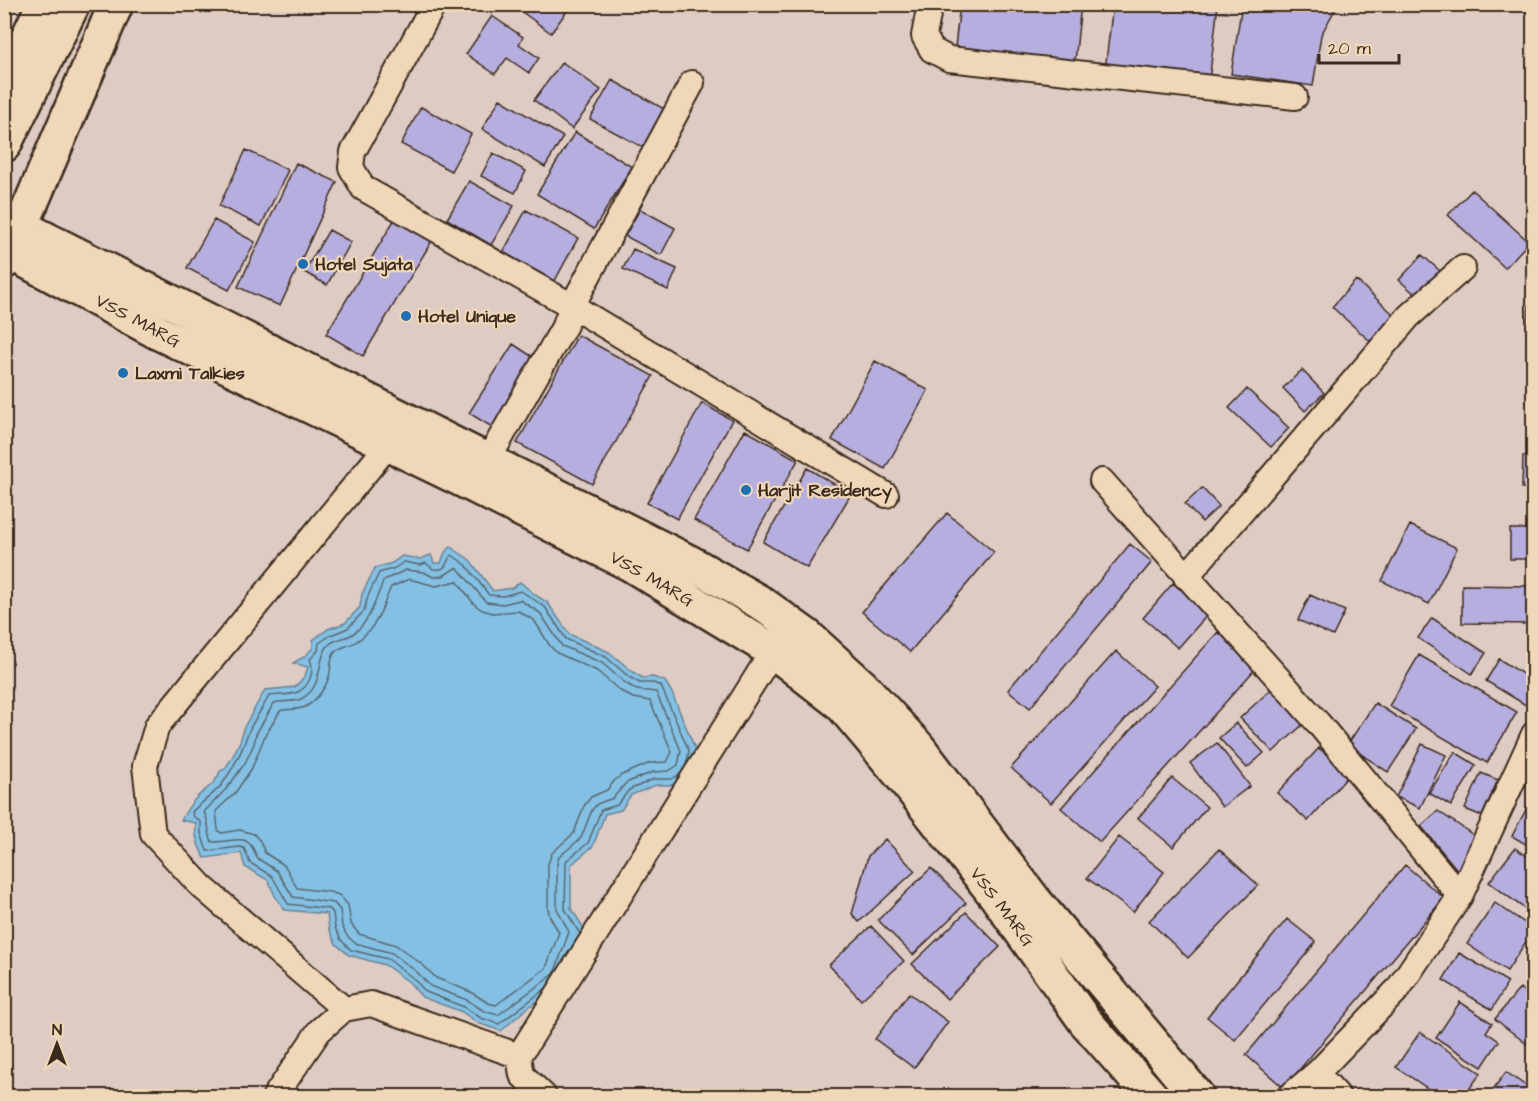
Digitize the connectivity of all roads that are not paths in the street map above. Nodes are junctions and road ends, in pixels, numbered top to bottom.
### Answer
1 (44, 4) edge
2 (73, 4) edge
3 (116, 4) edge
4 (434, 4) edge
5 (930, 4) edge
6 (692, 83) dead end
7 (4, 87) edge
8 (1295, 97) dead end
9 (4, 145) edge
10 (9, 241) edge
11 (1463, 268) dead end
12 (572, 306) junction
13 (389, 444) junction
14 (488, 460) junction
15 (1102, 481) dead end
16 (886, 495) dead end
17 (1186, 577) junction
18 (773, 651) junction
19 (852, 695) junction
20 (1533, 734) edge
21 (1460, 896) junction
22 (344, 1009) junction
23 (519, 1056) junction
24 (1317, 1073) junction
25 (275, 1096) edge
26 (544, 1096) edge
27 (1151, 1096) edge
28 (1197, 1096) edge
29 (1290, 1096) edge
30 (1338, 1096) edge

1 - 7 main road
2 - 9 main road
3 - 10 main road
4 - 12 street
5 - 8 street
6 - 12 street
10 - 13 main road, VSS MARG
10 - 14 main road
11 - 17 street
12 - 14 street
12 - 16 street
13 - 18 main road, VSS MARG
13 - 22 street
14 - 19 main road
15 - 17 street
17 - 21 street
18 - 19 main road, VSS MARG
18 - 23 street
19 - 27 main road, VSS MARG
19 - 28 main road
20 - 21 street
21 - 24 street
22 - 23 street
22 - 25 street
23 - 26 street
24 - 29 street
24 - 30 street

